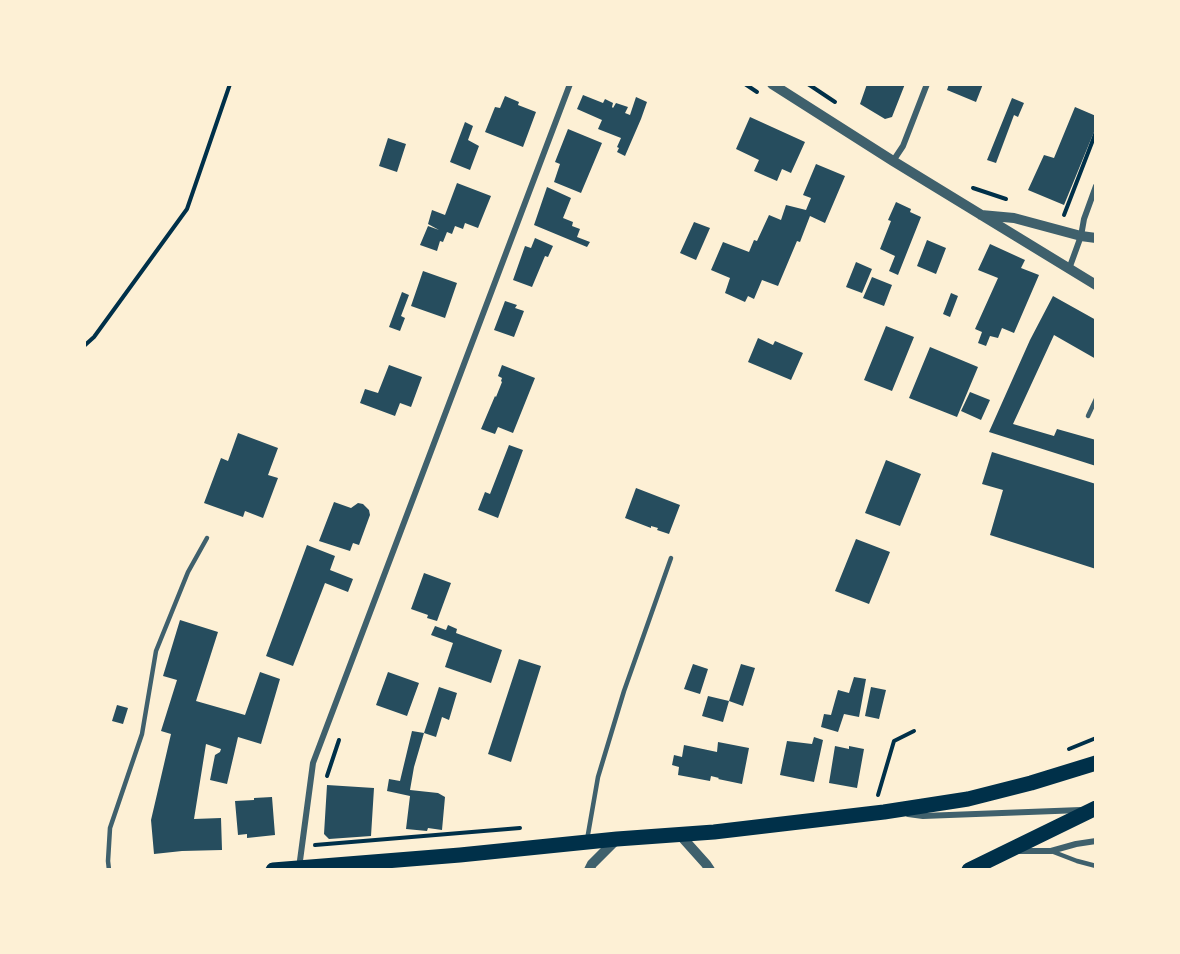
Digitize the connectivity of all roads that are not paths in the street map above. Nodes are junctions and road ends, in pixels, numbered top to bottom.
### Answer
1 (570, 84) edge
2 (772, 84) edge
3 (927, 84) edge
4 (892, 161) junction
5 (1096, 186) edge
6 (978, 214) junction
7 (1080, 236) junction
8 (1096, 238) edge
9 (1069, 269) junction
10 (1096, 285) edge
11 (1096, 399) edge
12 (1088, 416) dead end
13 (207, 538) dead end
14 (671, 558) dead end
15 (1096, 763) edge
16 (1095, 809) edge
17 (884, 812) junction
18 (680, 835) junction
19 (617, 839) junction
20 (1096, 841) edge
21 (587, 843) junction
22 (1007, 851) junction
23 (1051, 851) junction
24 (1096, 866) edge
25 (299, 869) edge
26 (109, 870) edge
27 (273, 870) edge
28 (589, 870) edge
29 (710, 870) edge
30 (969, 870) edge

1 - 25 street
2 - 4 street
3 - 4 street
4 - 6 street
5 - 7 street
6 - 7 street
6 - 9 street
7 - 8 street
7 - 9 street
9 - 10 street
11 - 12 lane
13 - 26 lane
14 - 21 lane
15 - 17 main road
16 - 17 street
16 - 22 main road
17 - 18 main road
18 - 19 main road
18 - 29 street
19 - 21 main road
19 - 28 street
20 - 23 street
21 - 25 main road
22 - 23 street
22 - 30 main road
23 - 24 lane
25 - 27 main road

